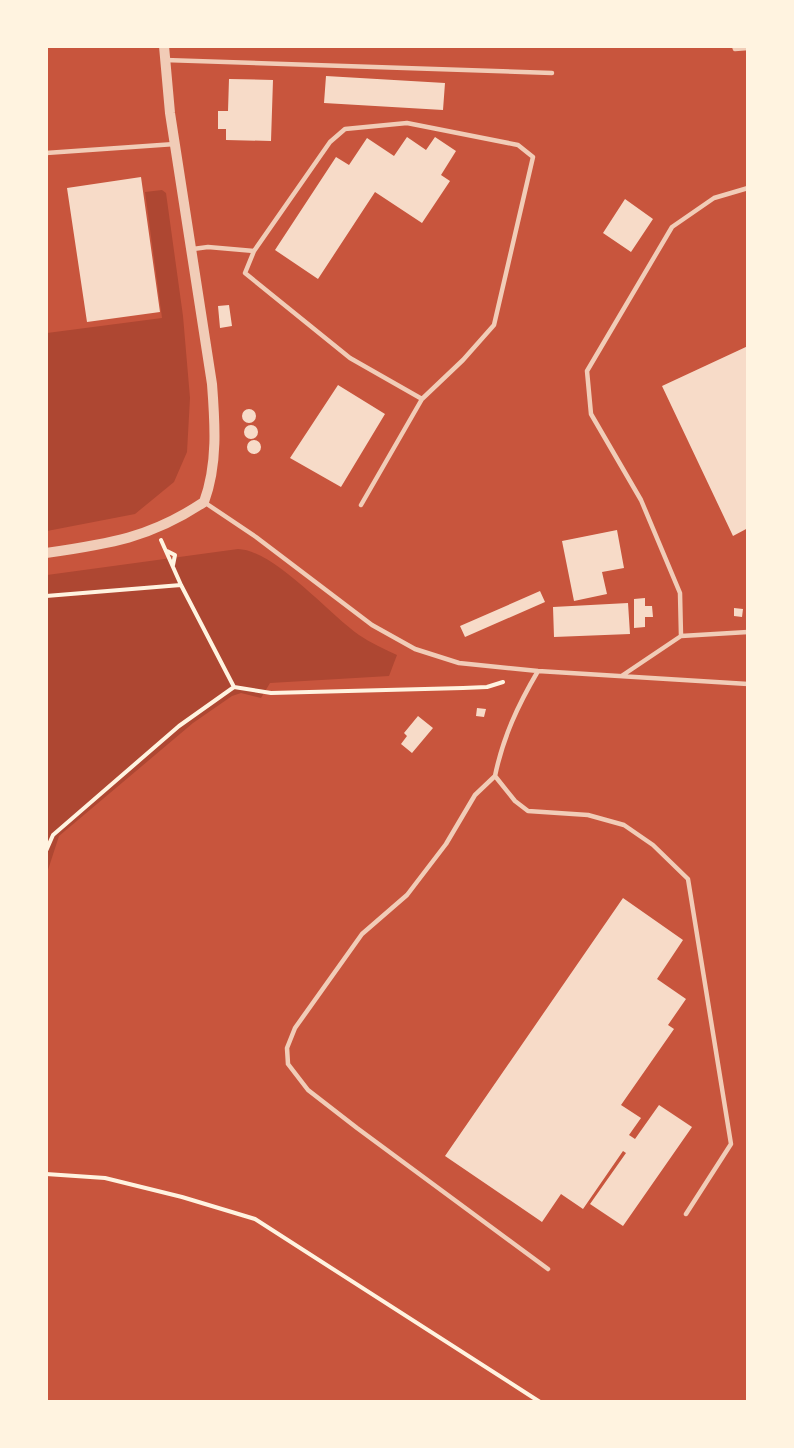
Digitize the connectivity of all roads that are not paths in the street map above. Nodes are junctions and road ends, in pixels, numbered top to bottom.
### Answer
1 (164, 46) edge
2 (734, 46) edge
3 (747, 48) edge
4 (164, 60) junction
5 (552, 73) dead end
6 (176, 144) junction
7 (46, 153) edge
8 (747, 188) edge
9 (193, 249) junction
10 (254, 251) junction
11 (422, 399) junction
12 (204, 502) junction
13 (361, 505) dead end
14 (46, 553) edge
15 (747, 632) edge
16 (681, 636) junction
17 (538, 671) junction
18 (623, 675) junction
19 (747, 684) edge
20 (495, 776) junction
21 (686, 1214) dead end
22 (548, 1269) dead end

1 - 4 street
2 - 3 lane
4 - 5 lane
4 - 6 street
6 - 7 lane
6 - 9 street
8 - 16 lane
9 - 10 lane
9 - 12 street
10 - 11 lane
10 - 11 lane
11 - 13 lane
12 - 14 street
12 - 17 lane
15 - 16 lane
16 - 18 lane
17 - 18 lane
17 - 20 lane
18 - 19 lane
20 - 21 lane
20 - 22 lane

